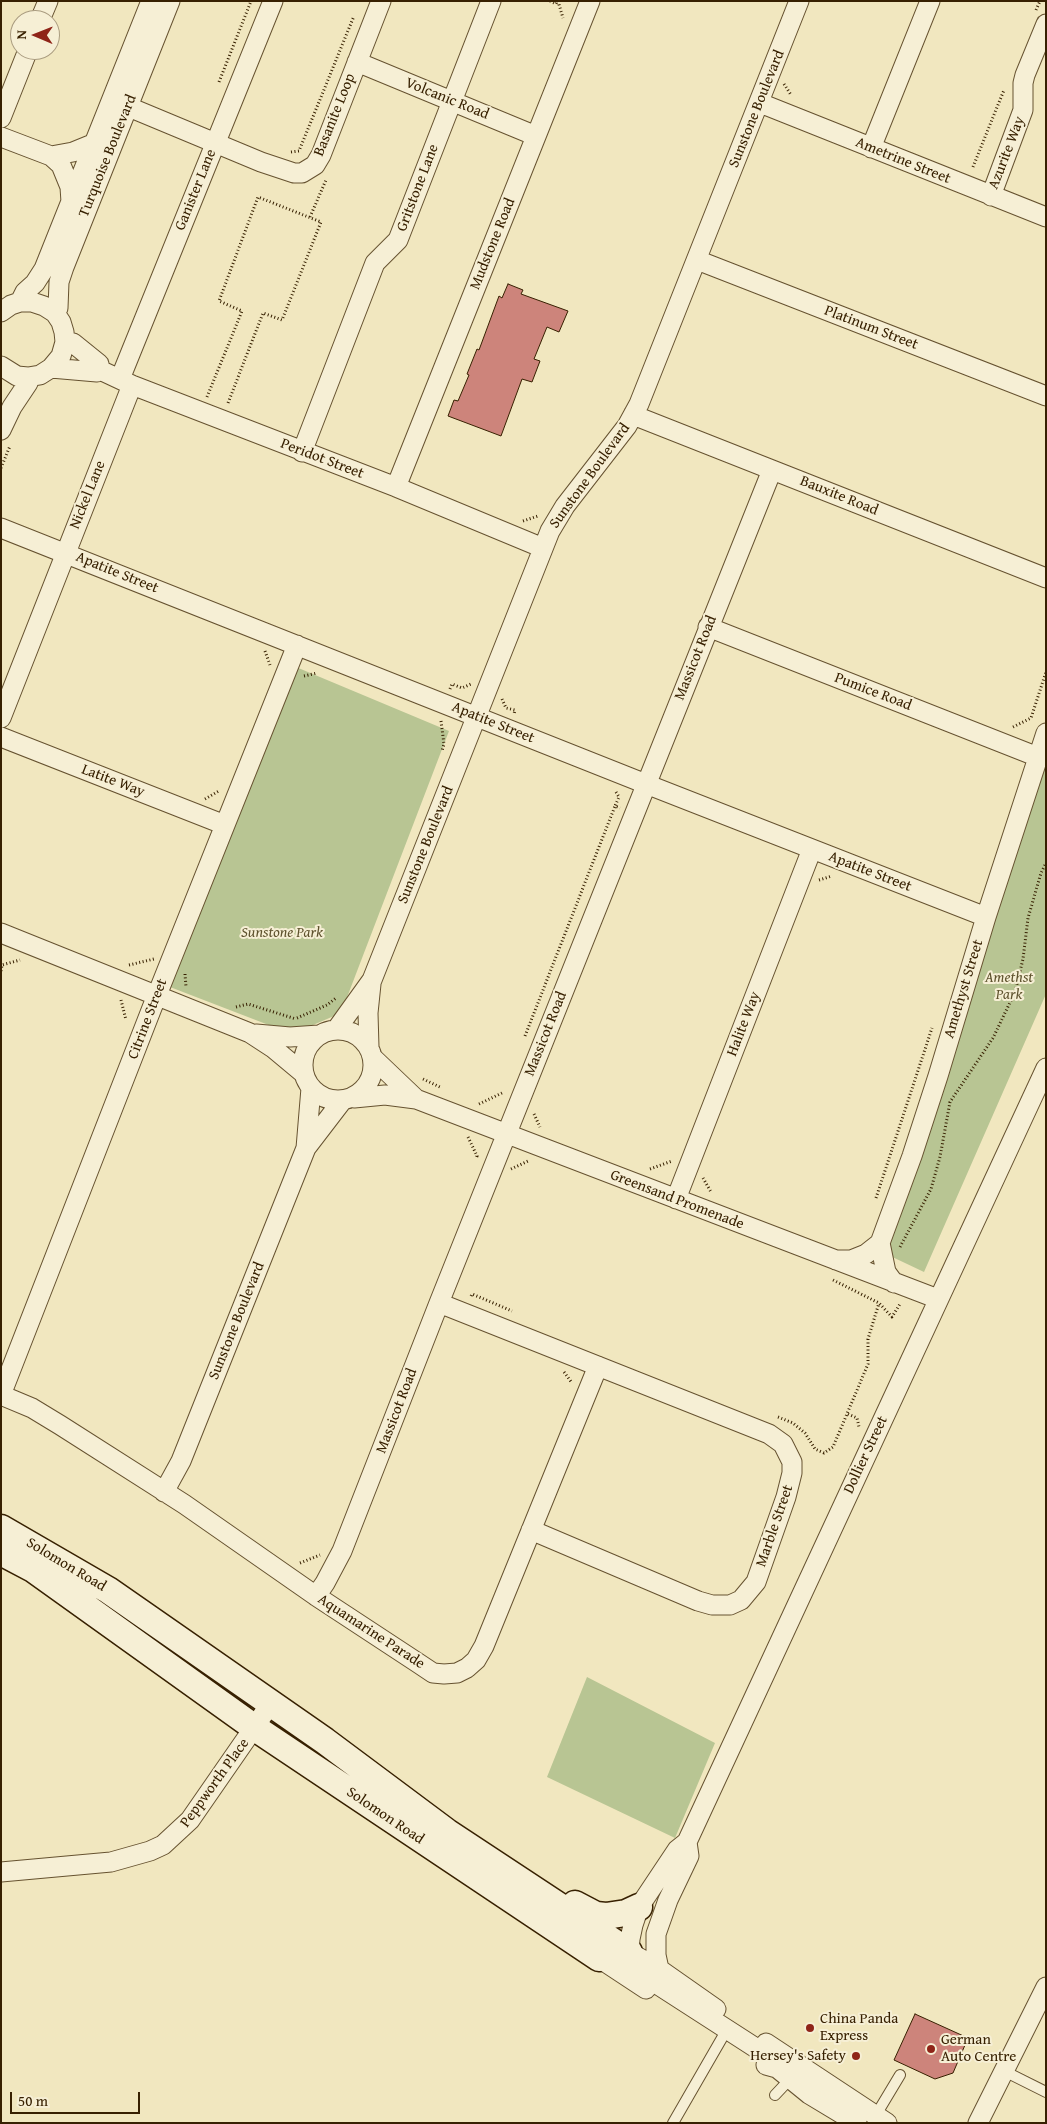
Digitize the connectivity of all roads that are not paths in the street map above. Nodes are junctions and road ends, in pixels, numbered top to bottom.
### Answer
1 (151, 1) edge
2 (170, 1) edge
3 (273, 1) edge
4 (381, 1) edge
5 (491, 1) edge
6 (590, 1) edge
7 (799, 1) edge
8 (930, 1) edge
9 (1046, 24) edge
10 (24, 60) edge
11 (357, 62) junction
12 (452, 101) junction
13 (120, 103) junction
14 (760, 103) junction
15 (1, 118) edge
16 (1, 136) edge
17 (536, 136) junction
18 (215, 142) junction
19 (95, 143) junction
20 (871, 148) junction
21 (51, 156) junction
22 (991, 196) junction
23 (71, 203) junction
24 (1046, 217) edge
25 (697, 260) junction
26 (20, 302) junction
27 (1, 312) edge
28 (55, 313) junction
29 (65, 342) junction
30 (1, 366) edge
31 (51, 368) junction
32 (100, 370) junction
33 (28, 377) junction
34 (126, 382) junction
35 (1046, 396) edge
36 (633, 415) junction
37 (6, 436) edge
38 (302, 452) junction
39 (772, 470) junction
40 (396, 487) junction
41 (1, 528) edge
42 (543, 548) junction
43 (66, 552) junction
44 (1046, 578) edge
45 (708, 627) junction
46 (297, 645) junction
47 (477, 717) junction
48 (1, 718) edge
49 (1046, 733) edge
50 (1, 737) edge
51 (1038, 757) junction
52 (646, 784) junction
53 (225, 825) junction
54 (812, 849) junction
55 (986, 917) junction
56 (1, 933) edge
57 (372, 980) junction
58 (157, 995) junction
59 (328, 1032) junction
60 (250, 1033) junction
61 (371, 1052) junction
62 (1046, 1068) edge
63 (307, 1081) junction
64 (348, 1099) junction
65 (416, 1099) junction
66 (507, 1134) junction
67 (306, 1148) junction
68 (676, 1199) junction
69 (880, 1243) junction
70 (830, 1259) junction
71 (894, 1283) junction
72 (938, 1299) junction
73 (439, 1303) junction
74 (598, 1366) junction
75 (1, 1395) edge
76 (164, 1492) junction
77 (1, 1528) edge
78 (531, 1530) junction
79 (1, 1552) edge
80 (316, 1596) junction
81 (271, 1704) junction
82 (255, 1728) junction
83 (447, 1832) junction
84 (687, 1842) junction
85 (1, 1872) edge
86 (636, 1916) junction
87 (630, 1952) junction
88 (599, 1958) joint
89 (659, 1969) junction
90 (1046, 1987) edge
91 (722, 2038) junction
92 (1004, 2071) junction
93 (784, 2073) junction
94 (900, 2075) dead end
95 (1046, 2092) edge
96 (775, 2096) dead end
97 (881, 2119) edge
98 (673, 2123) edge
99 (858, 2123) edge
100 (978, 2123) edge

1 - 13 street, Turquoise Boulevard
2 - 13 street, Turquoise Boulevard
3 - 18 street, Ganister Lane
4 - 11 street, Basanite Loop
5 - 12 street, Gritstone Lane
6 - 17 street, Mudstone Road
7 - 14 street, Sunstone Boulevard
8 - 20 street
9 - 22 street, Azurite Way
10 - 15 street
11 - 12 street, Volcanic Road
11 - 18 street, Basanite Loop
12 - 17 street, Volcanic Road
12 - 38 street, Gritstone Lane
13 - 18 street, Basanite Loop
13 - 19 street, Turquoise Boulevard
13 - 28 street, Turquoise Boulevard
14 - 20 street, Ametrine Street
14 - 25 street, Sunstone Boulevard
16 - 21 street
17 - 40 street, Mudstone Road
18 - 34 street, Ganister Lane
19 - 21 street
19 - 23 street, Turquoise Boulevard
20 - 22 street, Ametrine Street
21 - 23 street
22 - 24 street, Ametrine Street
23 - 26 street, Turquoise Boulevard
25 - 35 street, Platinum Street
25 - 36 street, Sunstone Boulevard
26 - 27 street
26 - 28 street
28 - 29 street
29 - 31 street
29 - 32 street, Peridot Street
30 - 33 street
31 - 32 street, Peridot Street
31 - 33 street
32 - 34 street, Peridot Street
33 - 37 street
34 - 38 street, Peridot Street
34 - 43 street, Nickel Lane
36 - 39 street, Bauxite Road
36 - 42 street, Sunstone Boulevard
38 - 40 street, Peridot Street
39 - 44 street, Bauxite Road
39 - 45 street, Massicot Road
40 - 42 street, Peridot Street
41 - 43 street, Apatite Street
42 - 47 street, Sunstone Boulevard
43 - 46 street, Apatite Street
43 - 48 street, Nickel Lane
45 - 51 street, Pumice Road
45 - 52 street, Massicot Road
46 - 47 street, Apatite Street
46 - 53 street, Citrine Street
47 - 52 street, Apatite Street
47 - 57 street, Sunstone Boulevard
49 - 51 street, Amethyst Street
50 - 53 street, Latite Way
51 - 55 street, Amethyst Street
52 - 54 street, Apatite Street
52 - 66 street, Massicot Road
53 - 58 street, Citrine Street
54 - 55 street, Apatite Street
54 - 68 street, Halite Way
55 - 69 street, Amethyst Street
56 - 58 street
57 - 59 street, Sunstone Boulevard
57 - 61 street, Sunstone Boulevard
58 - 60 street
58 - 75 street, Citrine Street
59 - 60 street
59 - 61 street
59 - 63 street
60 - 63 street
61 - 64 street
61 - 65 street, Greensand Promenade
62 - 72 street, Dollier Street
63 - 64 street
63 - 67 street, Sunstone Boulevard
64 - 65 street, Greensand Promenade
64 - 67 street, Sunstone Boulevard
65 - 66 street, Greensand Promenade
66 - 68 street, Greensand Promenade
66 - 73 street, Massicot Road
67 - 76 street, Sunstone Boulevard
68 - 70 street, Greensand Promenade
69 - 70 street
69 - 71 street
70 - 71 street, Greensand Promenade
71 - 72 street, Greensand Promenade
72 - 84 street, Dollier Street
73 - 74 street, Marble Street
73 - 80 street, Massicot Road
74 - 78 street, Aquamarine Parade
74 - 78 street, Marble Street
75 - 76 street, Aquamarine Parade
76 - 80 street, Aquamarine Parade
77 - 81 main road, Solomon Road
78 - 80 street, Aquamarine Parade
79 - 82 main road, Solomon Road
81 - 82 street, Peppworth Place
81 - 83 main road, Solomon Road
82 - 85 street, Peppworth Place
82 - 88 main road, Solomon Road
83 - 86 main road, Solomon Road
83 - 87 main road, Solomon Road
84 - 86 street, Dollier Street
84 - 89 street, Dollier Street
86 - 87 street
87 - 89 street, Solomon Road
87 - 93 street, Solomon Road
88 - 91 street, Solomon Road
89 - 97 street, Solomon Road
90 - 92 street
91 - 93 street, Solomon Road
91 - 98 lane
92 - 95 lane
92 - 100 street
93 - 96 lane
93 - 99 street, Solomon Road
94 - 97 lane

